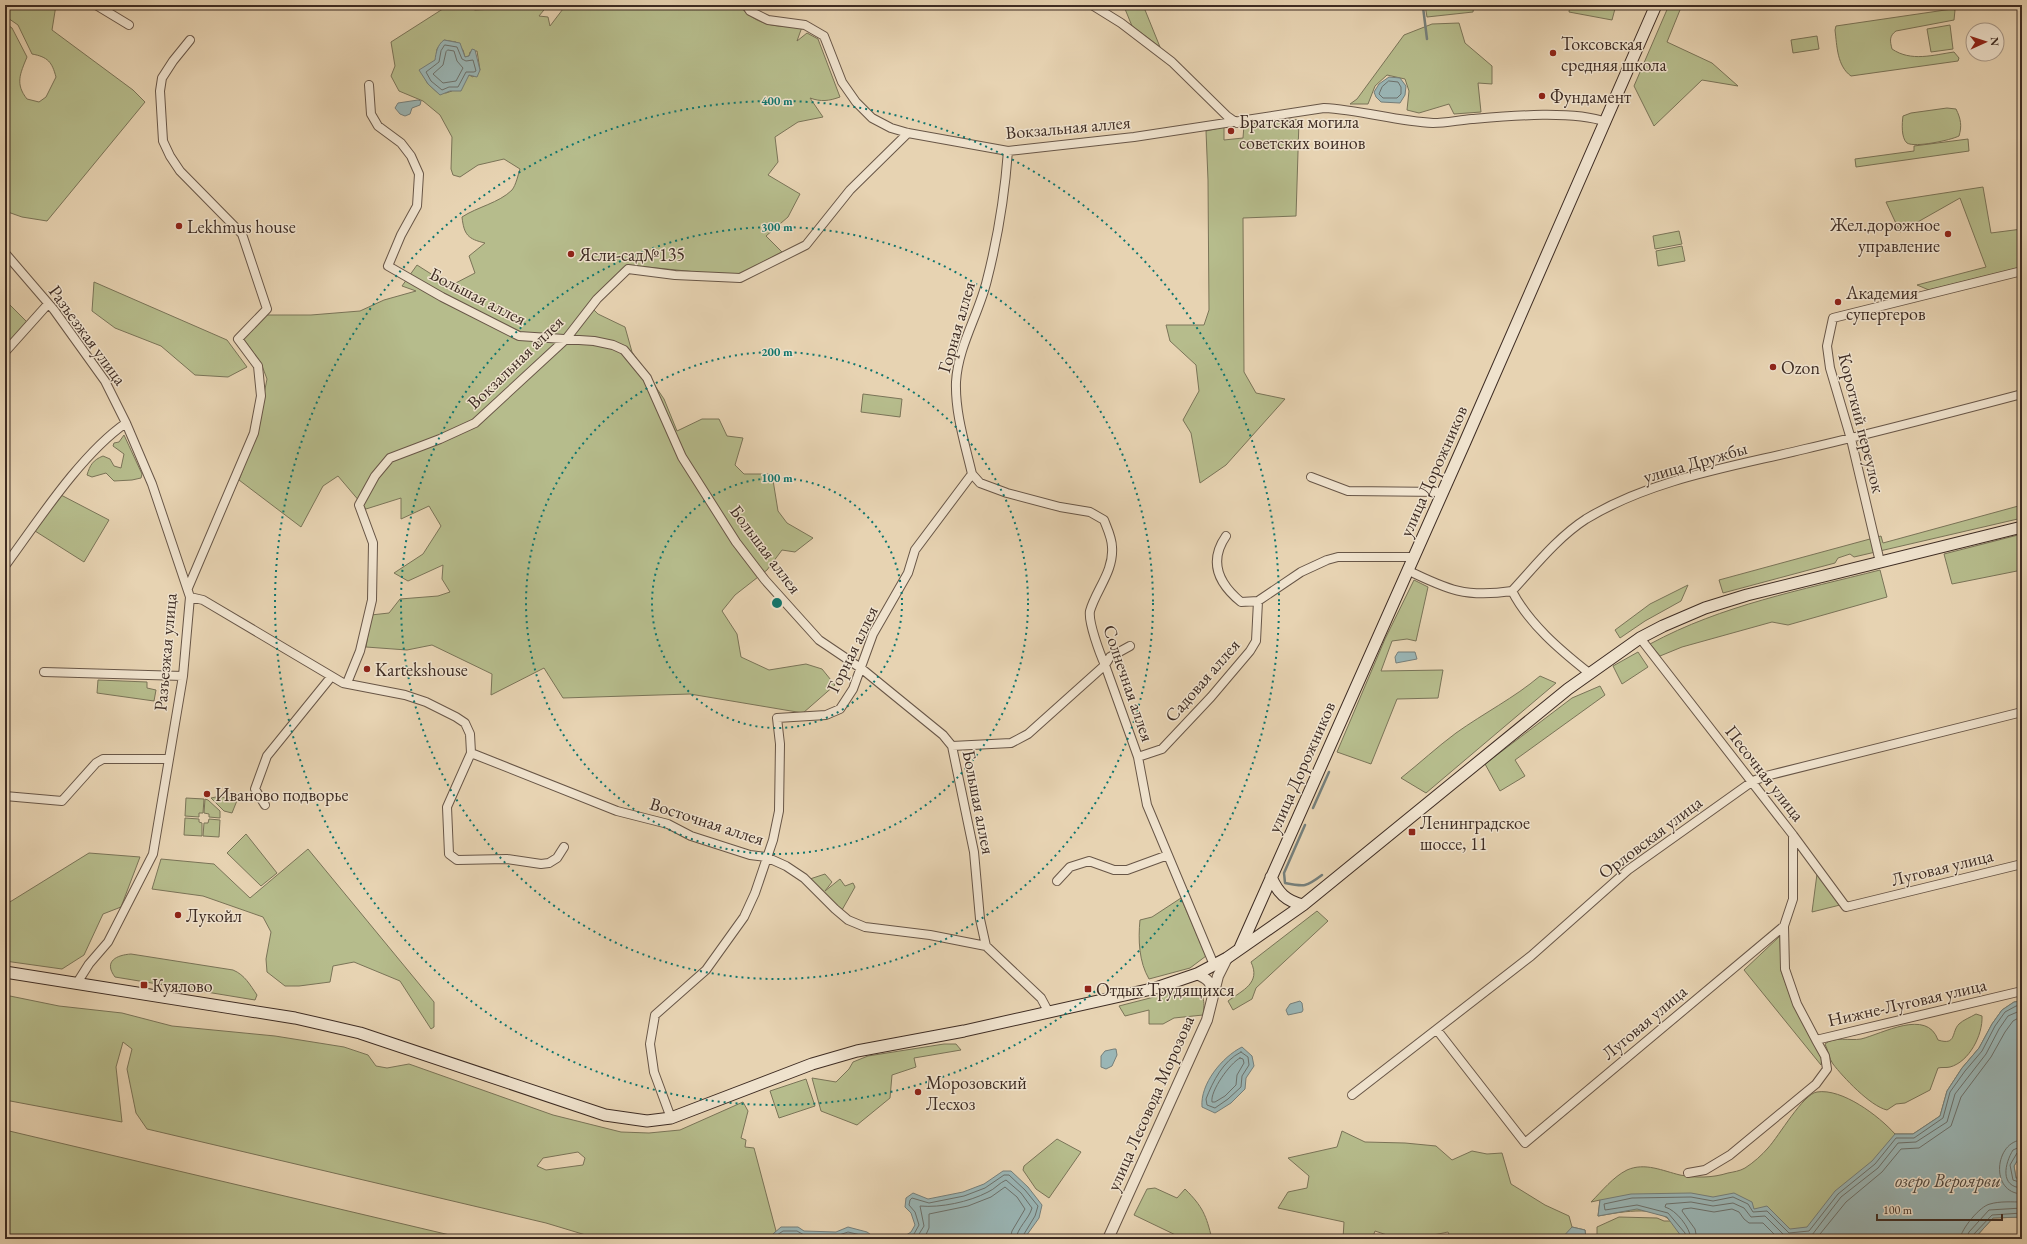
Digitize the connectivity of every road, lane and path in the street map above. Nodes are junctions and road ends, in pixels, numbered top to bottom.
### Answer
1 (96, 5) edge
2 (746, 5) edge
3 (1092, 5) edge
4 (1656, 5) edge
5 (129, 25) dead end
6 (190, 40) dead end
7 (369, 85) dead end
8 (1237, 122) junction
9 (1606, 122) junction
10 (908, 133) junction
11 (1008, 151) junction
12 (5, 253) edge
13 (2022, 270) edge
14 (48, 304) junction
15 (566, 339) junction
16 (5, 352) edge
17 (2022, 394) edge
18 (126, 423) junction
19 (1851, 439) junction
20 (972, 474) junction
21 (1311, 478) dead end
22 (1443, 492) junction
23 (2022, 527) edge
24 (1226, 536) dead end
25 (1414, 557) junction
26 (1880, 562) junction
27 (5, 566) edge
28 (1407, 570) junction
29 (188, 588) junction
30 (1512, 591) junction
31 (190, 597) junction
32 (1258, 601) junction
33 (1640, 638) junction
34 (1130, 646) dead end
35 (1105, 665) junction
36 (862, 669) junction
37 (44, 672) dead end
38 (1589, 673) junction
39 (182, 676) junction
40 (330, 677) junction
41 (347, 683) junction
42 (2022, 712) edge
43 (952, 746) junction
44 (471, 752) junction
45 (1138, 757) junction
46 (169, 759) junction
47 (1753, 781) junction
48 (5, 796) edge
49 (265, 805) dead end
50 (1793, 835) junction
51 (564, 847) dead end
52 (1168, 855) junction
53 (766, 857) junction
54 (2022, 864) edge
55 (1270, 877) junction
56 (1057, 881) dead end
57 (1304, 905) junction
58 (1784, 926) junction
59 (986, 946) junction
60 (1238, 950) junction
61 (1227, 958) junction
62 (1214, 965) junction
63 (5, 972) edge
64 (1197, 974) junction
65 (77, 983) junction
66 (2022, 991) edge
67 (1212, 998) junction
68 (1048, 1012) junction
69 (1437, 1030) junction
70 (1816, 1040) junction
71 (1352, 1096) dead end
72 (671, 1118) junction
73 (1688, 1173) dead end
74 (1108, 1239) edge

1 - 5 street
2 - 10 street
3 - 8 street
4 - 9 main road, улица Дорожников
6 - 29 street
7 - 15 street, Большая аллея
8 - 9 street, Вокзальная аллея
8 - 11 street, Вокзальная аллея
9 - 22 main road, улица Дорожников
10 - 11 street, Вокзальная аллея
10 - 15 street, Вокзальная аллея
11 - 20 street, Горная аллея
12 - 14 street, Разъезжая улица
13 - 19 street, Короткий переулок
14 - 16 street
14 - 18 street, Разъезжая улица
15 - 36 street, Большая аллея
15 - 41 street, Вокзальная аллея
17 - 19 street, улица Дружбы
18 - 27 street
18 - 29 street, Разъезжая улица
19 - 26 street, Короткий переулок
19 - 30 street, улица Дружбы
20 - 35 street, Солнечная аллея
20 - 36 street, Горная аллея
21 - 22 street
22 - 25 main road, улица Дорожников
23 - 26 main road
24 - 32 street
25 - 28 main road, улица Дорожников
25 - 32 street
26 - 33 main road
28 - 30 street
28 - 55 main road, улица Дорожников
29 - 31 street, Разъезжая улица
30 - 38 street
31 - 39 street, Разъезжая улица
31 - 40 street
32 - 45 street, Садовая аллея
33 - 38 main road
33 - 47 street, Песочная улица
34 - 35 street
35 - 43 street
35 - 45 street, Солнечная аллея
36 - 43 street, Большая аллея
36 - 53 street, Горная аллея
37 - 39 street
38 - 57 main road
39 - 46 street, Разъезжая улица
40 - 41 street
40 - 49 street
41 - 44 street
42 - 47 street, Орловская улица
43 - 59 street, Большая аллея
44 - 51 street
44 - 53 street, Восточная аллея
45 - 52 street, Солнечная аллея
46 - 48 street
46 - 65 street, Разъезжая улица
47 - 50 street, Песочная улица
47 - 69 street, Орловская улица
50 - 54 street, Луговая улица
50 - 58 street, Песочная улица
52 - 56 street
52 - 62 street, Солнечная аллея
53 - 59 street, Восточная аллея
53 - 72 street, Горная аллея
55 - 57 main road
55 - 60 main road, улица Дорожников
57 - 60 main road
58 - 69 street, Луговая улица
58 - 70 street, Песочная улица
59 - 68 street
60 - 61 main road
61 - 62 main road
61 - 67 street, улица Лесовода Морозова
62 - 64 main road
63 - 65 main road
64 - 67 street
64 - 68 main road
65 - 72 main road
66 - 70 street, Нижне-Луговая улица
67 - 74 street, улица Лесовода Морозова
68 - 72 main road
69 - 71 street, Орловская улица
70 - 73 street, Нижне-Луговая улица

